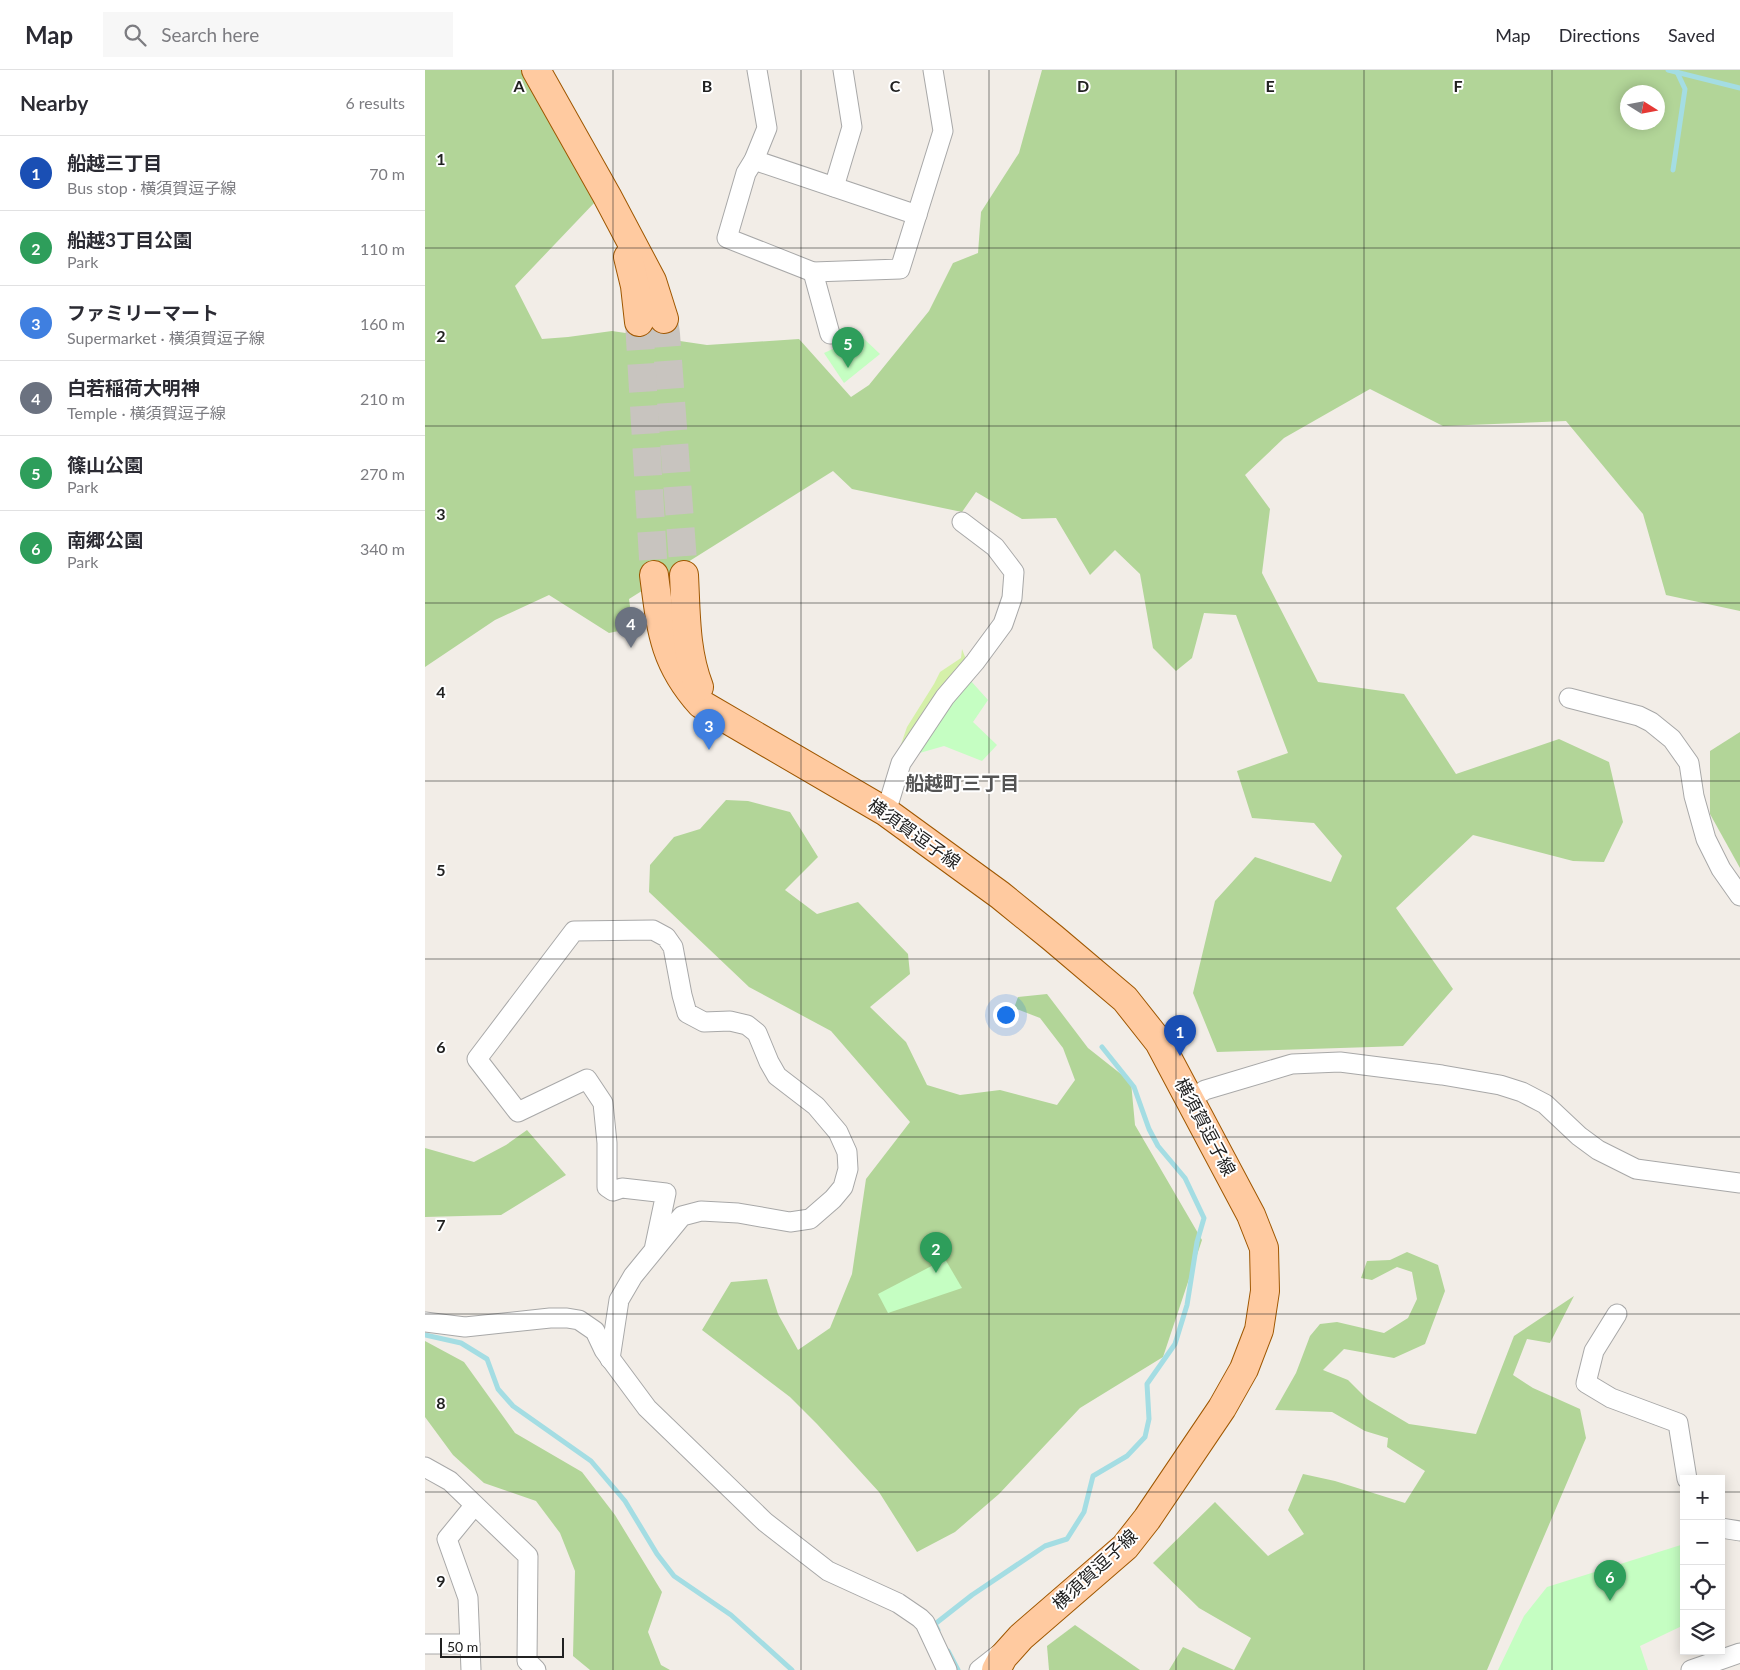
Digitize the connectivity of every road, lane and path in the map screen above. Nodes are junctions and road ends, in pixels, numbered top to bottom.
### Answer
1 (536, 70) edge
2 (757, 70) edge
3 (843, 70) edge
4 (933, 70) edge
5 (754, 160) junction
6 (834, 187) junction
7 (917, 215) junction
8 (813, 272) junction
9 (651, 321) tunnel mouth
10 (830, 334) dead end
11 (962, 522) dead end
12 (655, 575) tunnel mouth
13 (683, 575) tunnel mouth
14 (1569, 698) dead end
15 (716, 714) junction
16 (886, 812) junction
17 (1740, 896) edge
18 (1191, 1099) junction
19 (1740, 1183) edge
20 (654, 1250) junction
21 (1617, 1314) dead end
22 (425, 1322) edge
23 (610, 1359) junction
24 (425, 1467) edge
25 (1686, 1475) edge
26 (474, 1506) junction
27 (1725, 1529) edge
28 (1740, 1531) edge
29 (1021, 1637) junction
30 (425, 1644) edge
31 (470, 1644) junction
32 (1740, 1652) edge
33 (471, 1670) edge
34 (536, 1670) edge
35 (947, 1670) edge
36 (979, 1670) edge
37 (996, 1670) edge
38 (1691, 1670) edge

1 - 9 main road
2 - 5 street
3 - 6 street
4 - 7 street
5 - 6 street
5 - 8 street
6 - 7 street
7 - 8 street
8 - 10 street
11 - 16 street
12 - 15 main road, 横須賀逗子線
13 - 15 main road, 横須賀逗子線
14 - 17 street
15 - 16 main road, 横須賀逗子線
16 - 18 main road, 横須賀逗子線
18 - 19 street
18 - 29 main road, 横須賀逗子線
20 - 20 street
20 - 23 street
21 - 25 street
22 - 23 street
23 - 35 street
24 - 26 street
26 - 31 street
26 - 34 street
27 - 28 street
29 - 36 street
29 - 37 main road, 横須賀逗子線
30 - 31 street
31 - 33 street
32 - 38 street

